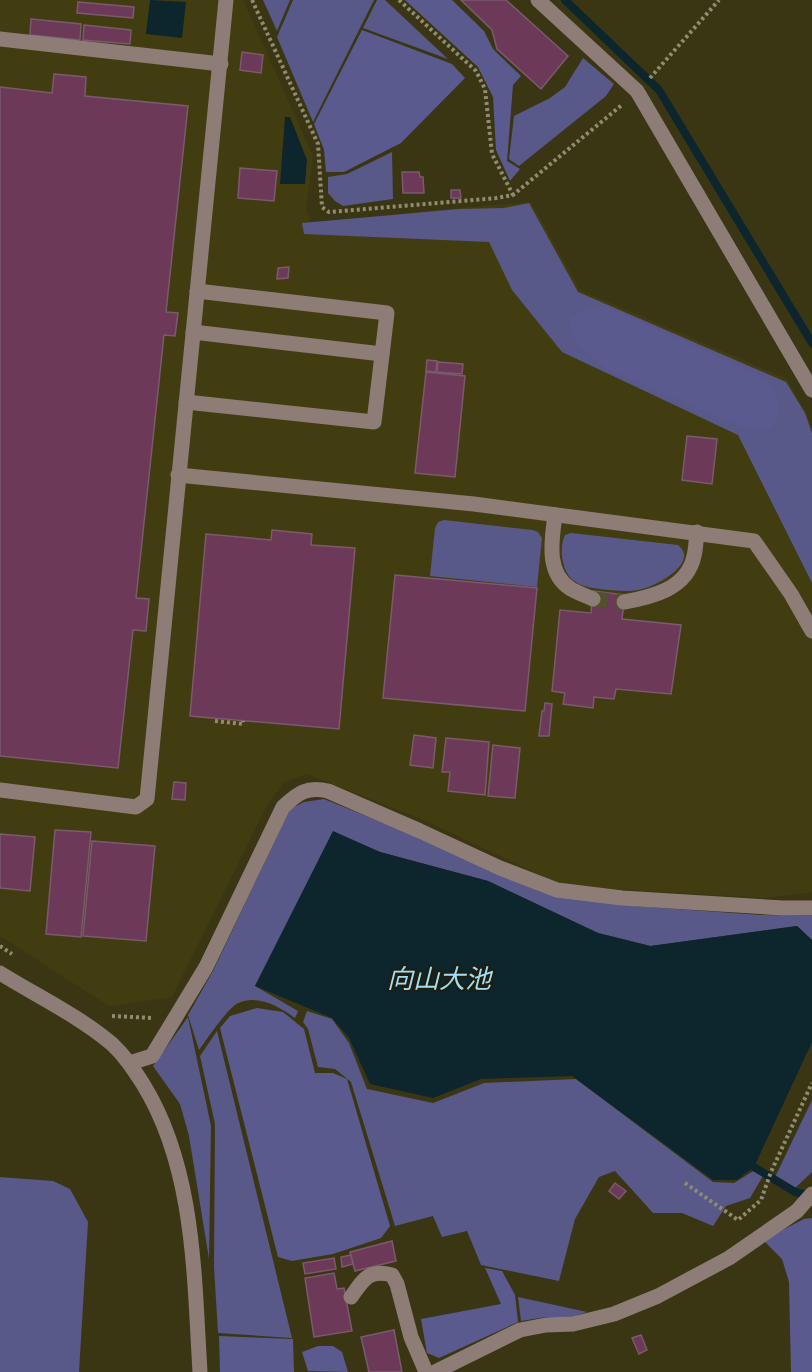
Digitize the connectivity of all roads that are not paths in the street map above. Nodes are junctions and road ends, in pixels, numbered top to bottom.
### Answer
1 (226, 0) edge
2 (538, 0) edge
3 (0, 39) edge
4 (221, 64) junction
5 (197, 291) junction
6 (193, 332) junction
7 (382, 354) junction
8 (812, 390) edge
9 (186, 402) junction
10 (178, 475) junction
11 (555, 515) junction
12 (697, 532) junction
13 (593, 599) tunnel mouth
14 (624, 602) tunnel mouth
15 (812, 631) edge
16 (0, 790) edge
17 (812, 908) edge
18 (0, 973) edge
19 (176, 1017) junction
20 (159, 1019) road end
21 (130, 1064) junction
22 (812, 1194) edge
23 (351, 1297) dead end
24 (200, 1372) edge
25 (426, 1372) edge
26 (435, 1372) edge

1 - 4 street
2 - 8 street
3 - 4 street
4 - 5 street
5 - 6 street
5 - 7 street
6 - 7 street
6 - 9 street
7 - 9 street
9 - 10 street
10 - 11 street
10 - 16 street
11 - 12 street
11 - 13 street
12 - 14 street
12 - 15 street
17 - 19 street
18 - 21 street
19 - 20 street
19 - 21 street
21 - 24 street
22 - 26 street
23 - 25 street

